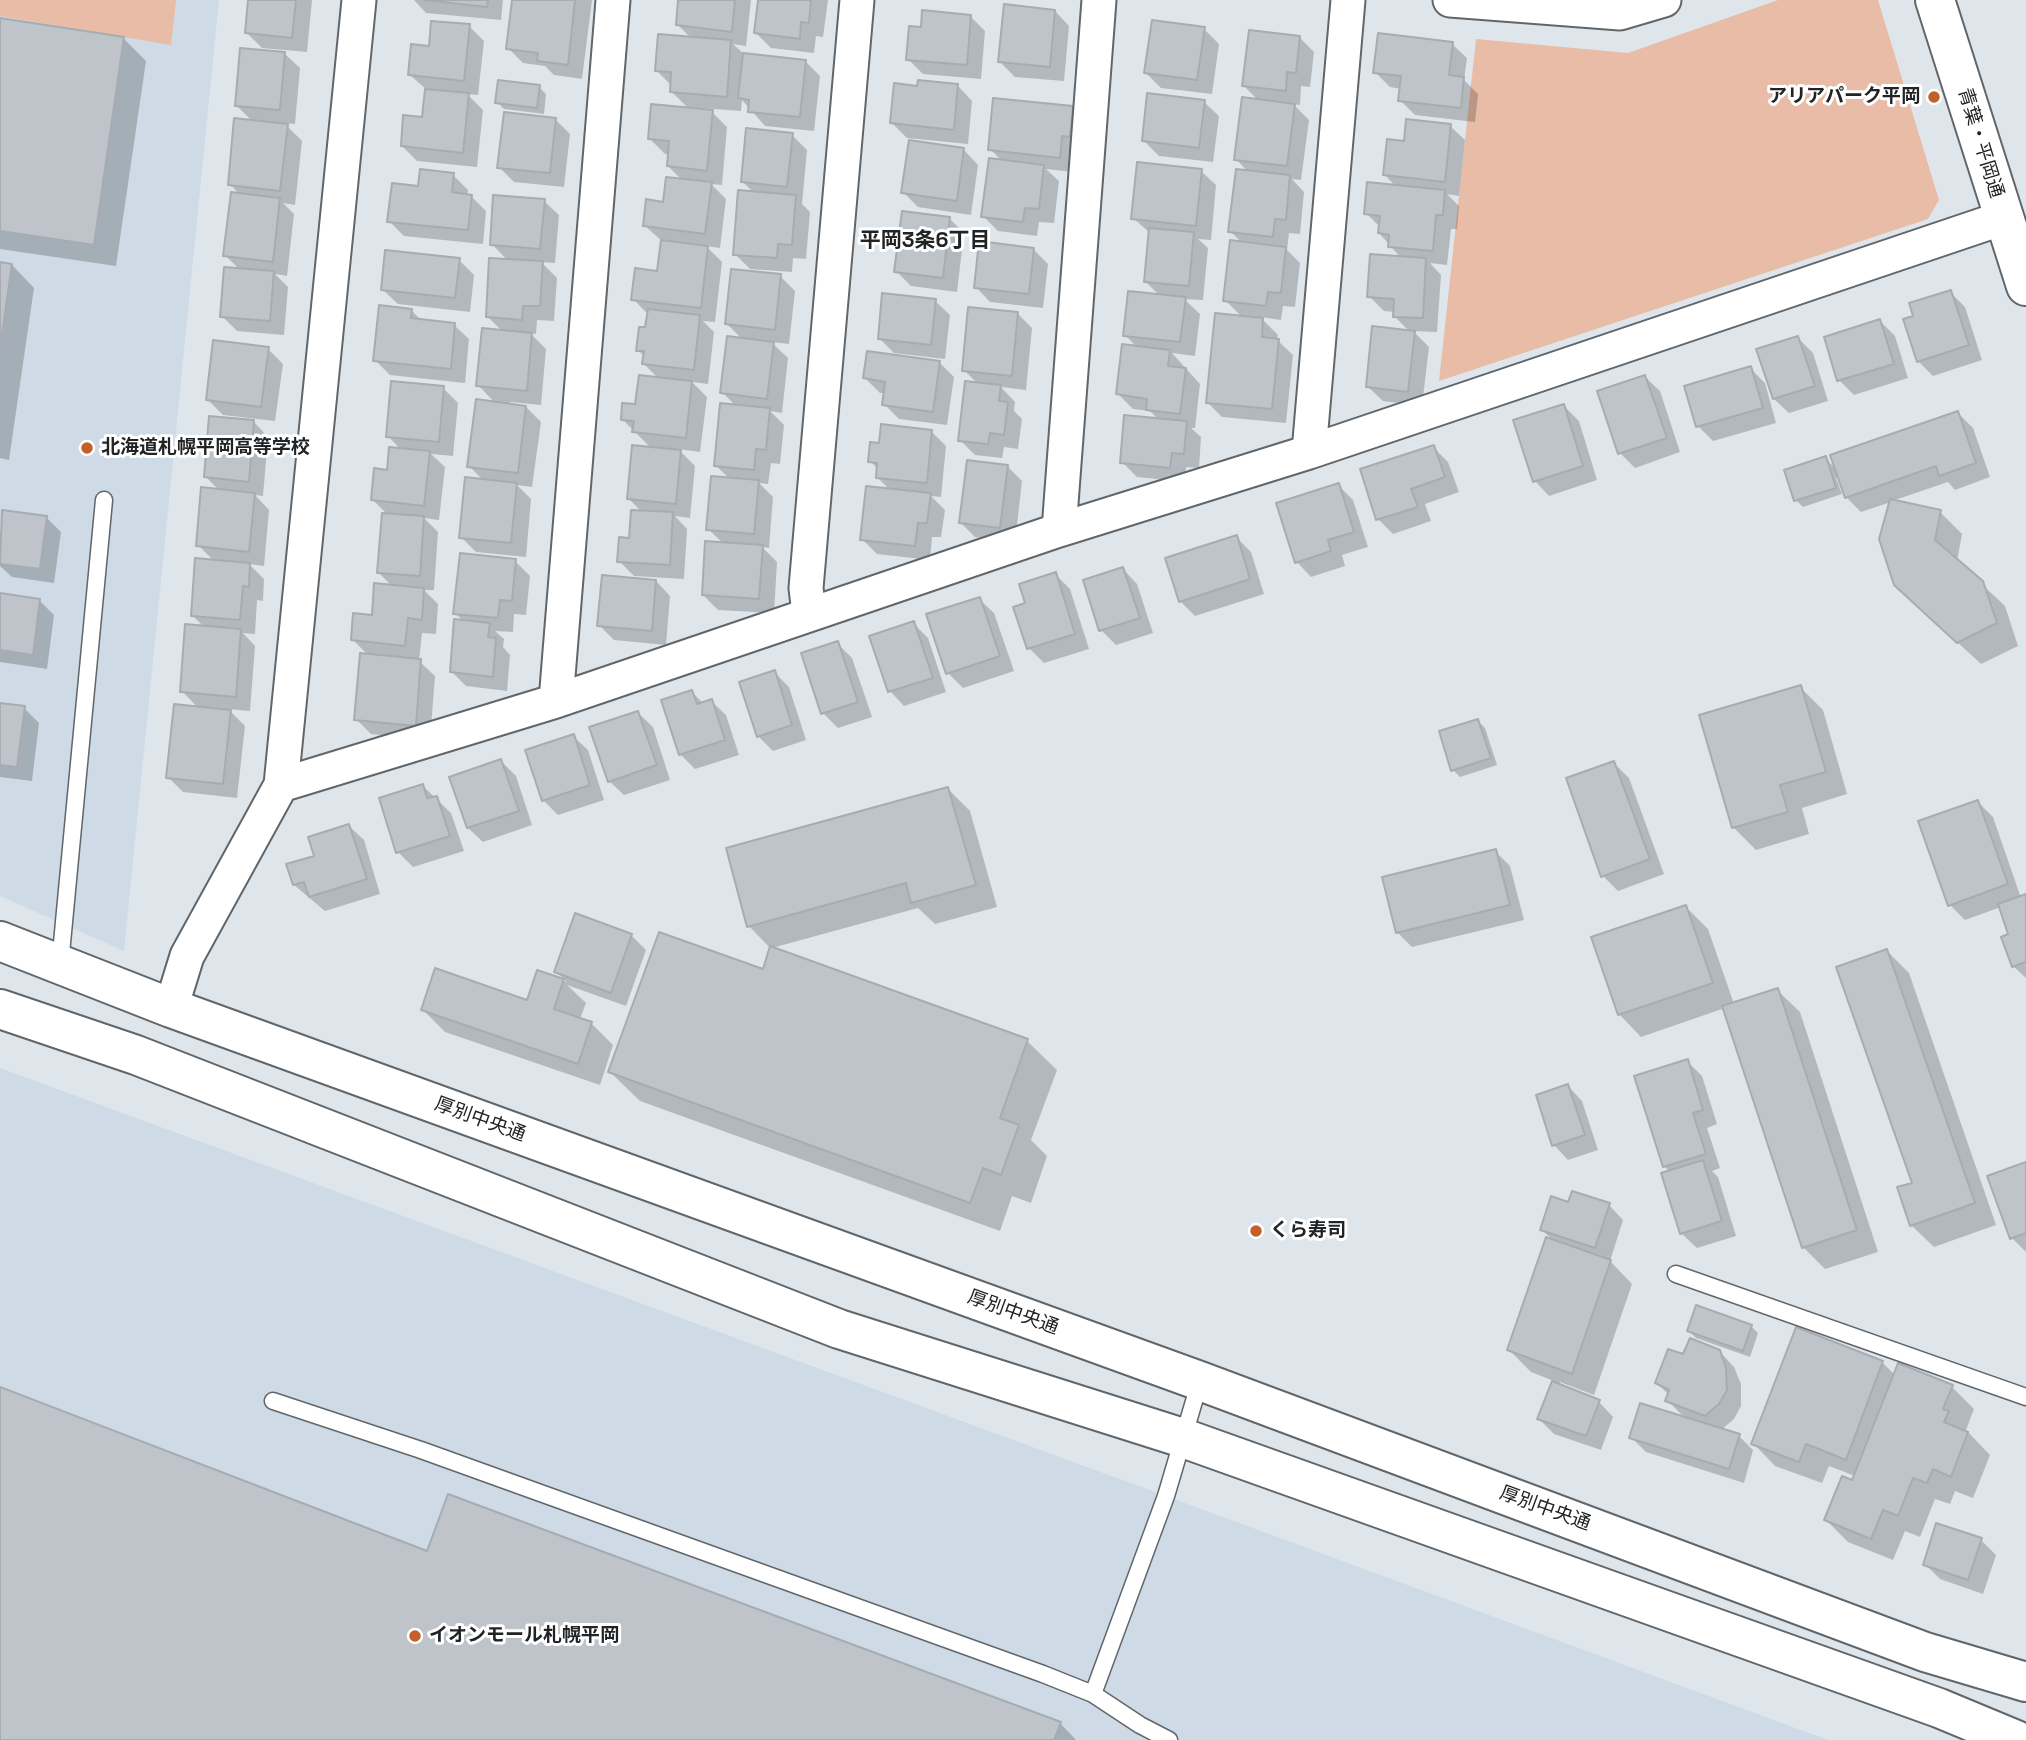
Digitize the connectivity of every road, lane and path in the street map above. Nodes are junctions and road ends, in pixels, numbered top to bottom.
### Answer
1 (359, 0) edge
2 (613, 0) edge
3 (857, 0) edge
4 (1099, 0) edge
5 (1348, 0) edge
6 (1450, 0) edge
7 (1664, 0) edge
8 (1935, 0) edge
9 (2003, 218) junction
10 (2026, 286) edge
11 (1309, 452) junction
12 (104, 500) dead end
13 (1059, 530) junction
14 (809, 614) junction
15 (556, 701) junction
16 (281, 785) junction
17 (0, 941) edge
18 (60, 965) junction
19 (171, 1008) junction
20 (0, 1009) edge
21 (1676, 1274) dead end
22 (1200, 1381) junction
23 (2026, 1397) edge
24 (273, 1401) dead end
25 (1183, 1438) junction
26 (2026, 1682) edge
27 (1093, 1694) junction
28 (1169, 1740) edge
29 (2016, 1740) edge

1 - 16 street
2 - 15 street
3 - 14 street
4 - 13 street
5 - 11 street
6 - 7 street
8 - 9 main road, 青葉・平岡通
9 - 10 main road, 青葉・平岡通
9 - 11 street
11 - 13 street
12 - 18 lane
13 - 14 street
14 - 15 street
15 - 16 street
16 - 19 street
17 - 18 main road, 厚別中央通
18 - 19 main road, 厚別中央通
19 - 22 main road, 厚別中央通
20 - 25 main road
21 - 23 lane
22 - 25 lane
22 - 26 main road, 厚別中央通
24 - 27 lane
25 - 27 lane
25 - 29 main road
27 - 28 lane

